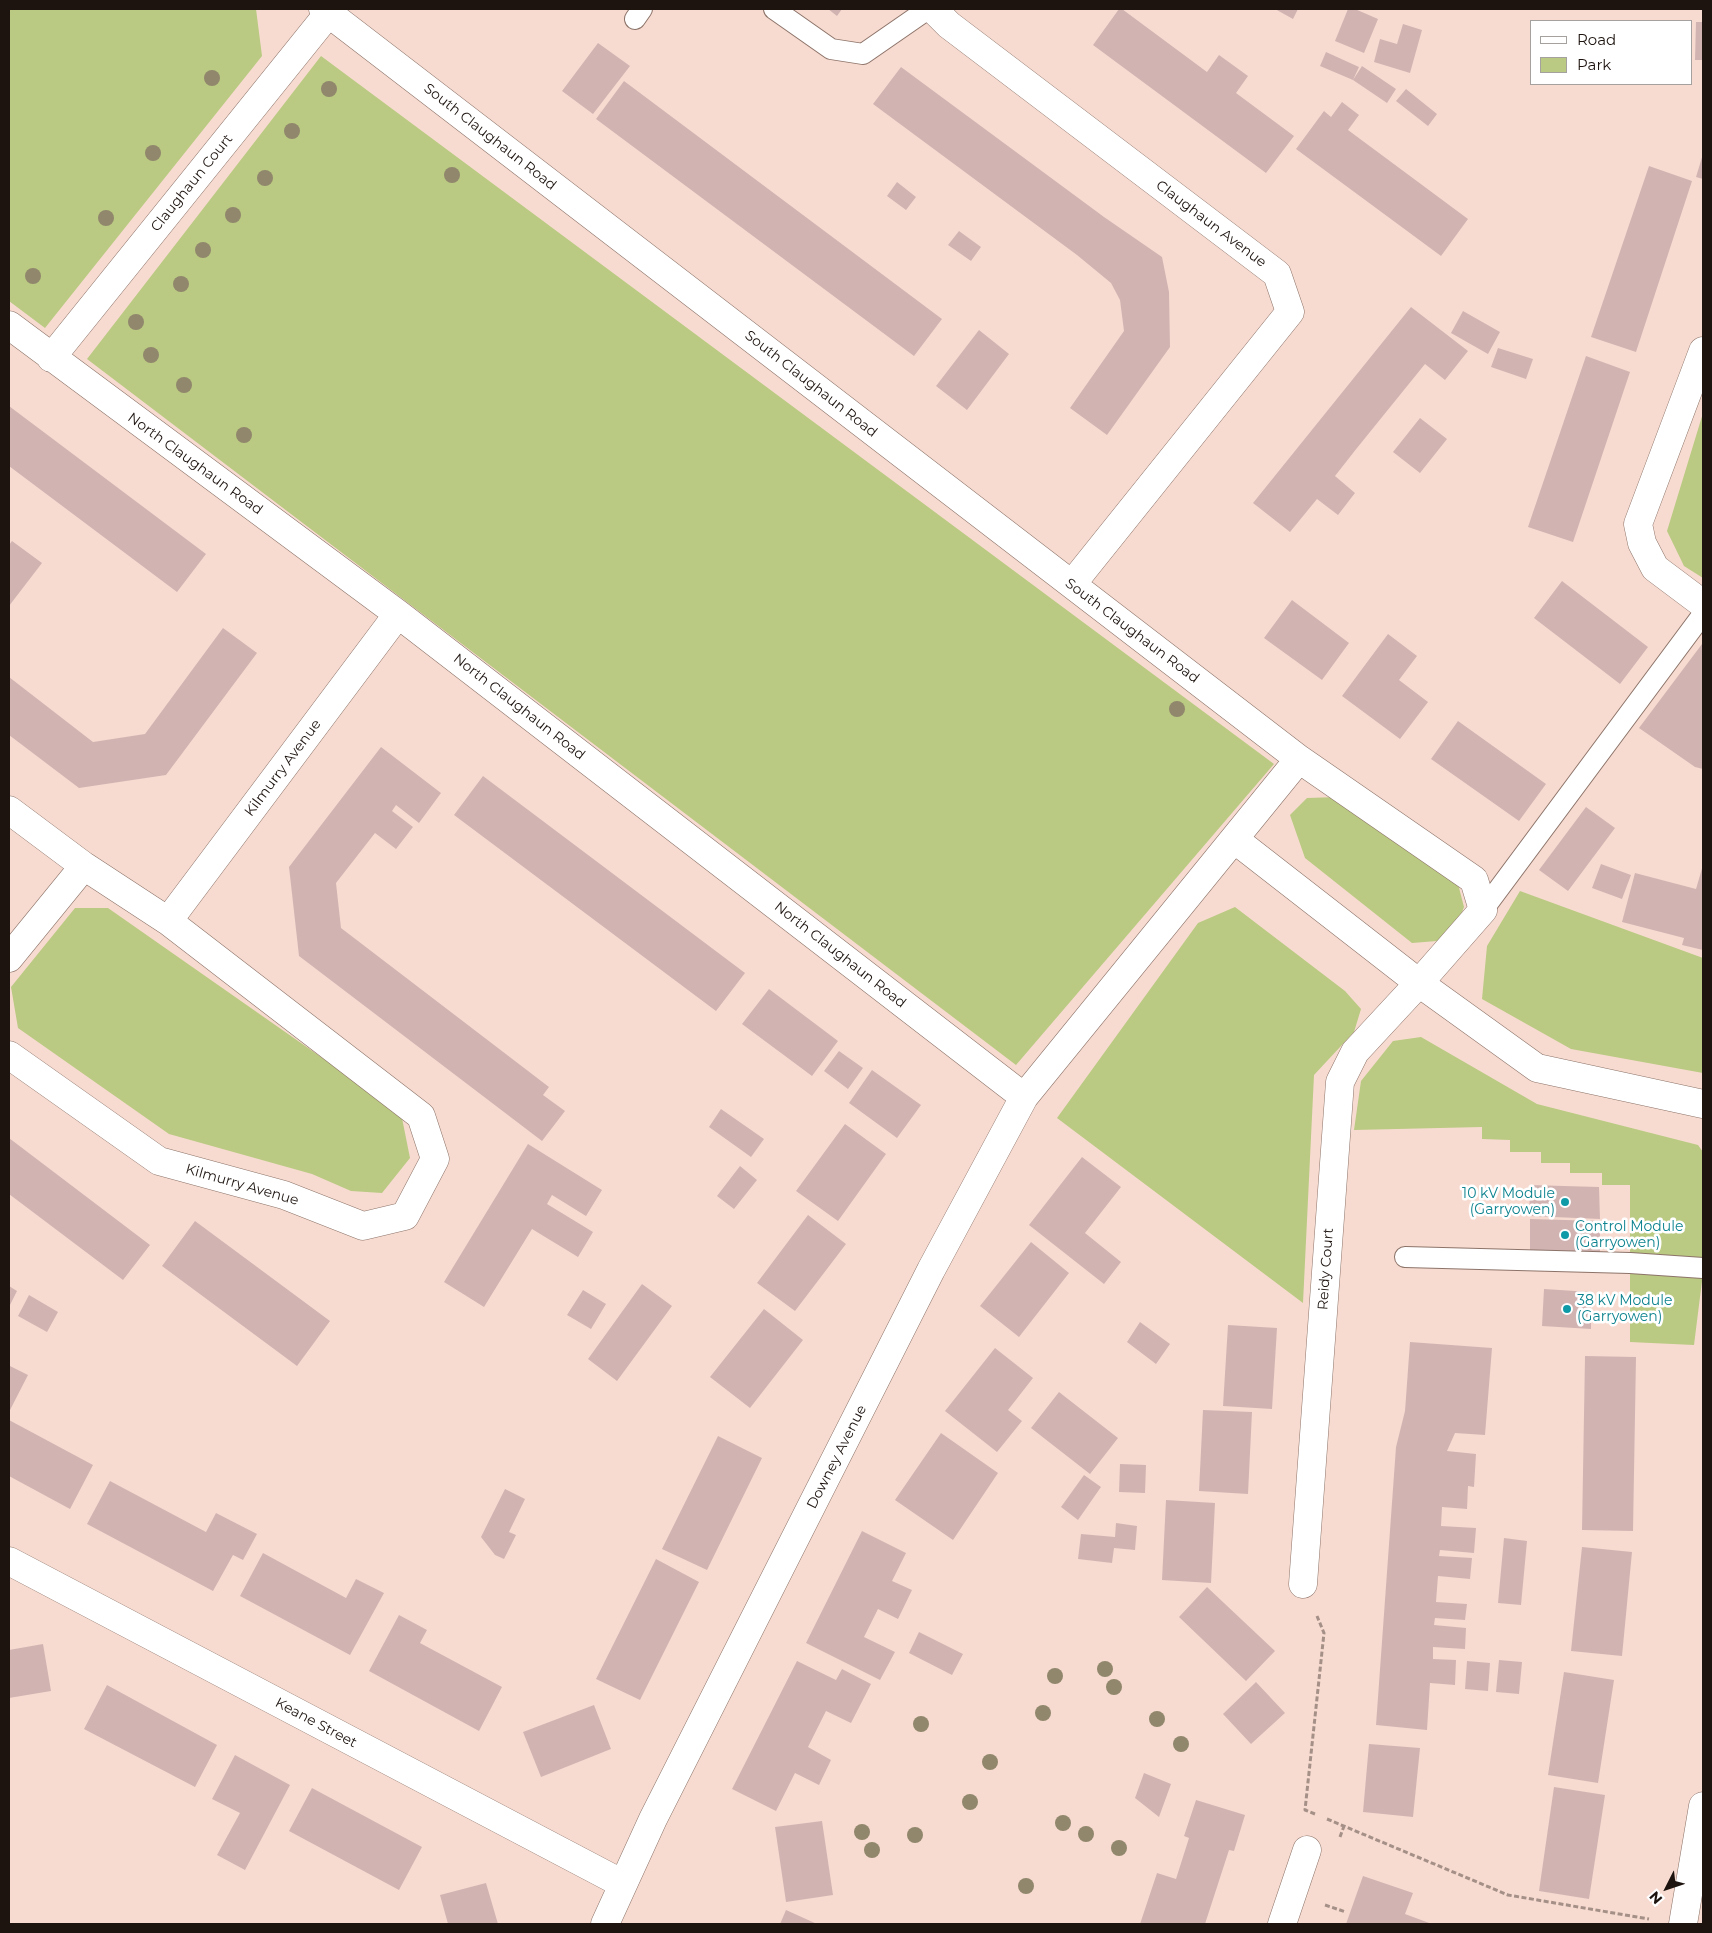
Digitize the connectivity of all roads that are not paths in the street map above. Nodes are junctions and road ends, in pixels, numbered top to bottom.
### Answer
1 (774, 9) edge
2 (928, 9) edge
3 (933, 9) edge
4 (328, 10) edge
5 (9, 325) edge
6 (1703, 351) edge
7 (51, 358) junction
8 (1072, 584) junction
9 (1703, 604) edge
10 (398, 614) junction
11 (1703, 614) edge
12 (1299, 759) junction
13 (9, 810) edge
14 (1234, 840) junction
15 (84, 866) junction
16 (1482, 910) junction
17 (168, 921) junction
18 (9, 958) edge
19 (1419, 984) junction
20 (9, 1055) edge
21 (1024, 1097) junction
22 (1703, 1104) edge
23 (1406, 1257) dead end
24 (1703, 1268) edge
25 (9, 1561) edge
26 (1303, 1584) road end
27 (1703, 1806) edge
28 (1306, 1850) dead end
29 (623, 1884) junction
30 (1670, 1923) edge
31 (604, 1924) edge
32 (1282, 1924) edge

1 - 2 lane
3 - 8 street, Claughaun Avenue
4 - 7 street, Claughaun Court
4 - 8 street, South Claughaun Road
5 - 7 street, North Claughaun Road
6 - 9 street
7 - 10 street, North Claughaun Road
8 - 12 street, South Claughaun Road
10 - 17 street, Kilmurry Avenue
10 - 21 street, North Claughaun Road
11 - 16 lane
12 - 14 street, Downey Avenue
12 - 16 street, South Claughaun Road
13 - 15 street, Kilmurry Avenue
14 - 19 street
14 - 21 street, Downey Avenue
15 - 17 street, Kilmurry Avenue
15 - 18 street
16 - 19 street, Reidy Court
17 - 20 street, Kilmurry Avenue
19 - 22 street
19 - 26 street, Reidy Court
21 - 29 street, Downey Avenue
23 - 24 lane
25 - 29 street, Keane Street
27 - 30 street
28 - 32 street
29 - 31 street, Downey Avenue

